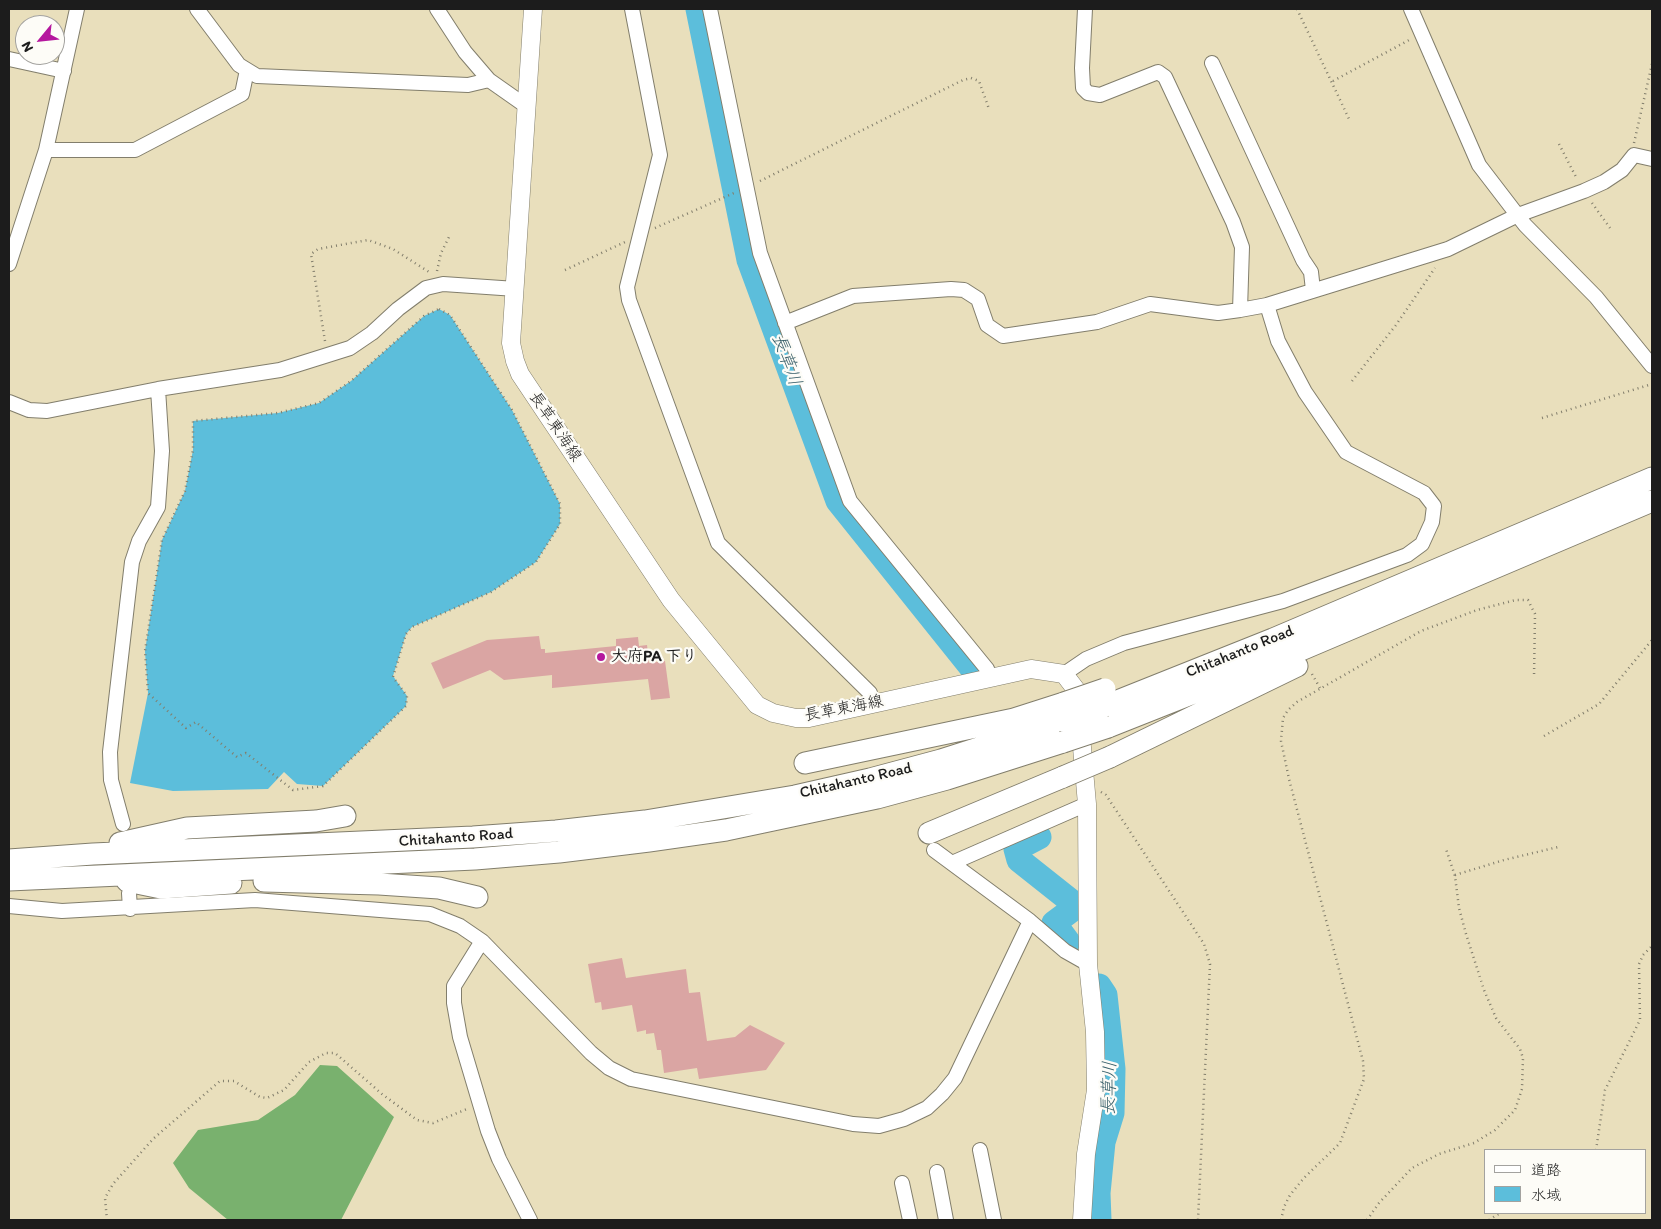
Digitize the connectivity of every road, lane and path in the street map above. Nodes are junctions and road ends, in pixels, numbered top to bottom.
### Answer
1 (77, 9) edge
2 (197, 9) edge
3 (437, 9) edge
4 (533, 9) edge
5 (632, 9) edge
6 (710, 9) edge
7 (1085, 9) edge
8 (1297, 9) edge
9 (1411, 9) edge
10 (1421, 34) junction
11 (9, 59) edge
12 (1212, 62) dead end
13 (1652, 64) edge
14 (247, 70) junction
15 (64, 71) junction
16 (489, 80) junction
17 (1333, 80) junction
18 (526, 106) junction
19 (990, 109) dead end
20 (1350, 121) dead end
21 (46, 150) junction
22 (1634, 155) junction
23 (1652, 160) edge
24 (746, 187) junction
25 (1518, 214) junction
26 (450, 235) dead end
27 (640, 235) junction
28 (1448, 249) junction
29 (9, 264) edge
30 (565, 270) dead end
31 (516, 289) junction
32 (1313, 290) junction
33 (1267, 305) junction
34 (1240, 310) junction
35 (785, 323) junction
36 (327, 355) junction
37 (1652, 366) edge
38 (1352, 381) dead end
39 (1652, 384) edge
40 (158, 389) junction
41 (9, 402) edge
42 (1542, 418) dead end
43 (1652, 478) edge
44 (1652, 501) edge
45 (1390, 612) junction
46 (1652, 640) edge
47 (1064, 674) junction
48 (1312, 674) dead end
49 (992, 678) junction
50 (1534, 678) dead end
51 (1320, 688) junction
52 (873, 704) junction
53 (1106, 707) junction
54 (1063, 712) junction
55 (1544, 736) dead end
56 (805, 764) dead end
57 (1086, 782) junction
58 (323, 786) joint
59 (1087, 804) junction
60 (345, 816) dead end
61 (122, 824) dead end
62 (931, 842) joint
63 (1558, 847) dead end
64 (1446, 849) dead end
65 (9, 860) edge
66 (952, 863) junction
67 (97, 875) junction
68 (1455, 875) junction
69 (9, 880) edge
70 (129, 893) dead end
71 (477, 897) dead end
72 (9, 906) edge
73 (130, 909) junction
74 (1030, 921) junction
75 (482, 941) junction
76 (1652, 946) edge
77 (1088, 964) junction
78 (480, 1103) junction
79 (1596, 1149) edge
80 (980, 1150) dead end
81 (937, 1172) dead end
82 (902, 1183) dead end
83 (107, 1220) edge
84 (530, 1220) edge
85 (910, 1220) edge
86 (946, 1220) edge
87 (994, 1220) edge
88 (1082, 1220) edge
89 (1198, 1220) edge
90 (1281, 1220) edge
91 (1367, 1220) edge

1 - 15 street
2 - 14 street
3 - 16 street
4 - 18 main road, 長草東海線
5 - 27 street
6 - 24 street
7 - 34 street
8 - 17 path
9 - 10 street
10 - 17 path
10 - 25 street
11 - 15 street
12 - 32 street
13 - 22 path
14 - 16 street
14 - 21 street
15 - 21 street
16 - 18 street
17 - 20 path
18 - 31 main road, 長草東海線
19 - 24 path
21 - 29 street
22 - 23 street
22 - 25 street
24 - 27 path
24 - 35 street
25 - 28 street
25 - 37 street
26 - 36 path
27 - 30 path
27 - 52 street
28 - 32 street
28 - 38 path
31 - 36 street
31 - 52 main road, 長草東海線
32 - 33 street
33 - 34 street
33 - 47 street
34 - 35 street
35 - 49 street
36 - 40 street
39 - 42 path
40 - 41 street
40 - 61 street
43 - 53 highway
44 - 45 highway, Chitahanto Road
45 - 53 highway, Chitahanto Road
45 - 62 highway, bridge
46 - 55 path
47 - 49 main road, 長草東海線
47 - 57 main road
48 - 51 path
49 - 52 main road, 長草東海線
50 - 51 path
51 - 90 path
53 - 54 highway, bridge
53 - 67 highway, Chitahanto Road, bridge
54 - 56 highway
54 - 65 highway, Chitahanto Road
57 - 59 main road
57 - 89 path
58 - 58 path
59 - 66 street
59 - 77 main road
60 - 65 highway
62 - 66 street
63 - 68 path
64 - 68 path
66 - 74 street
67 - 69 highway, Chitahanto Road
67 - 71 highway
68 - 91 path
70 - 73 street
72 - 73 street
73 - 75 street
74 - 75 street
74 - 77 street
75 - 78 street
76 - 79 path
77 - 88 main road
78 - 83 path
78 - 84 street
80 - 87 street
81 - 86 street
82 - 85 street

